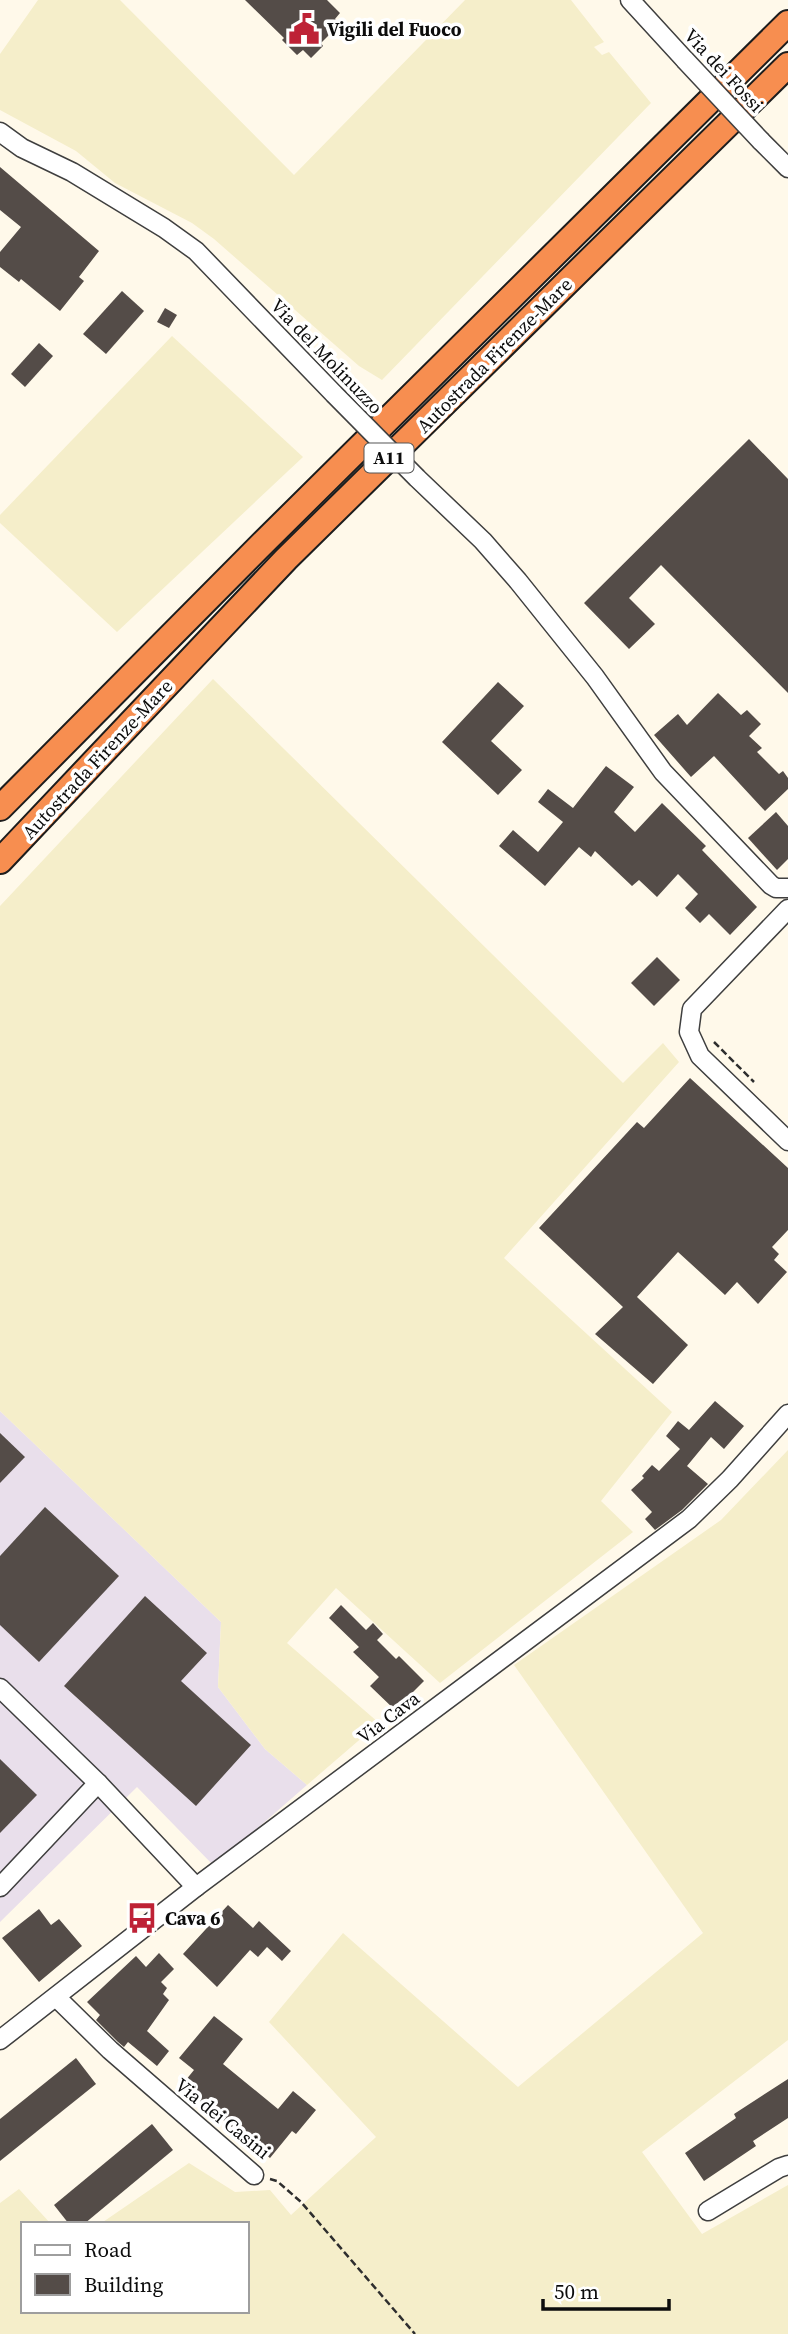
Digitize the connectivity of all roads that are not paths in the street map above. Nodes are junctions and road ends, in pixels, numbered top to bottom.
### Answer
1 (630, 0) edge
2 (788, 23) edge
3 (788, 65) edge
4 (0, 132) edge
5 (788, 168) edge
6 (0, 808) edge
7 (0, 861) edge
8 (780, 887) edge
9 (788, 909) edge
10 (788, 1141) edge
11 (788, 1414) edge
12 (0, 1688) edge
13 (98, 1783) junction
14 (0, 1887) edge
15 (196, 1887) junction
16 (56, 1997) junction
17 (0, 2040) edge
18 (788, 2165) edge
19 (254, 2175) road end
20 (708, 2211) dead end

1 - 5 street, Via dei Fossi, bridge
2 - 6 highway, Autostrada Firenze-Mare / A11
3 - 7 highway, Autostrada Firenze-Mare / A11
4 - 8 street, Via del Molinuzzo, bridge
9 - 10 street
11 - 15 street, Via Cava
12 - 13 street
13 - 14 street
13 - 15 street
15 - 16 street, Via Cava
16 - 17 street, Via Cava
16 - 19 street, Via dei Casini
18 - 20 street

